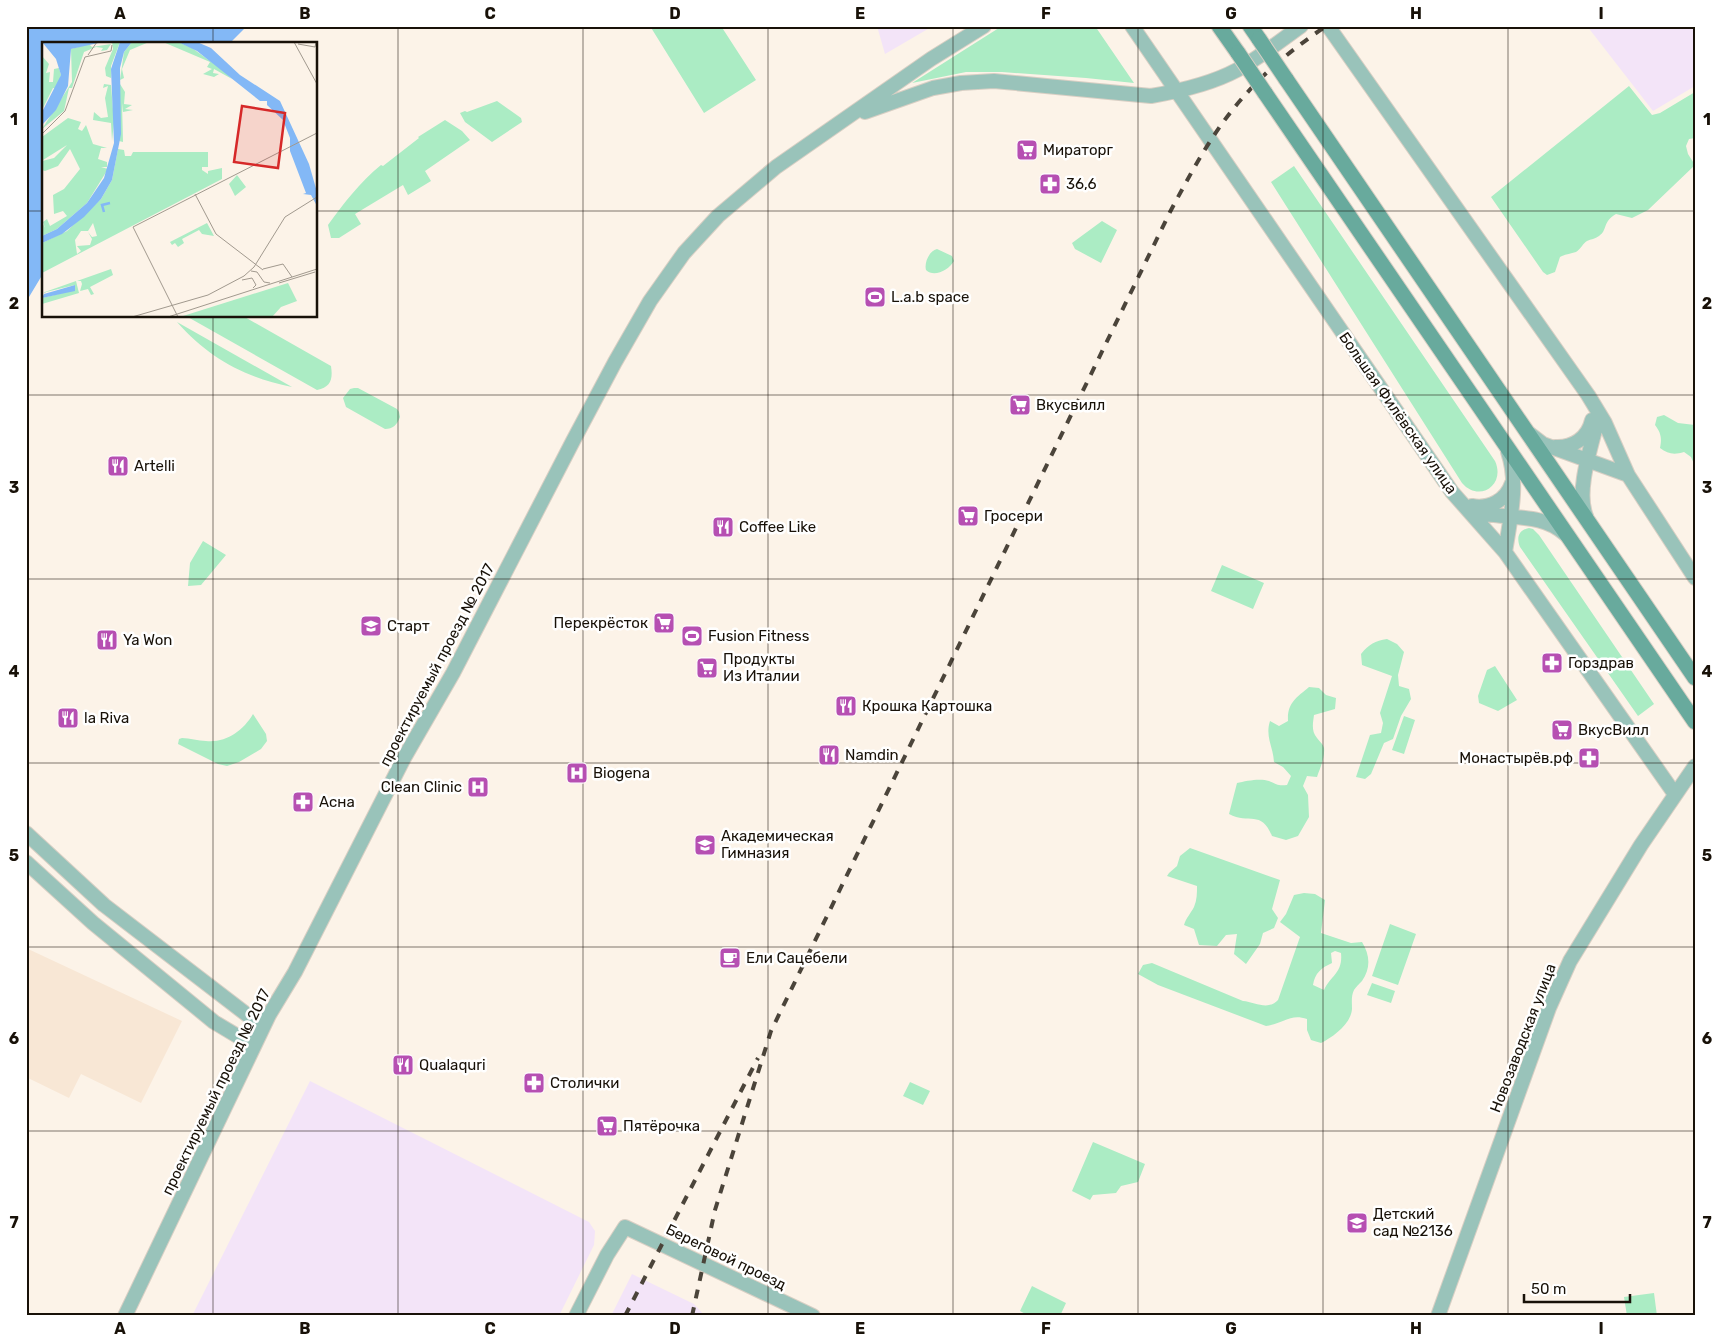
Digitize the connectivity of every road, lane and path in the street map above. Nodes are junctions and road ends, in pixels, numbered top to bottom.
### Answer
1 (984, 26) edge
2 (1132, 26) edge
3 (1219, 26) edge
4 (1301, 26) edge
5 (1328, 26) edge
6 (1254, 33) edge
7 (1176, 92) junction
8 (845, 119) junction
9 (1588, 395) junction
10 (1599, 414) junction
11 (1526, 431) junction
12 (1505, 445) junction
13 (1551, 447) junction
14 (1588, 460) junction
15 (1628, 475) junction
16 (1513, 480) junction
17 (1456, 497) junction
18 (1467, 509) junction
19 (1510, 517) junction
20 (1588, 521) junction
21 (1567, 535) junction
22 (1505, 552) junction
23 (1695, 578) edge
24 (1695, 678) edge
25 (1695, 722) edge
26 (1695, 766) edge
27 (1674, 793) junction
28 (26, 832) edge
29 (26, 862) edge
30 (263, 1027) junction
31 (254, 1046) junction
32 (125, 1316) edge
33 (576, 1316) edge
34 (813, 1316) edge
35 (1438, 1316) edge

1 - 8 street, проектируемый проезд № 2017
2 - 7 street, Большая Филёвская улица
3 - 12 main road, bridge
4 - 7 street, проектируемый проезд № 2017
5 - 9 street
6 - 11 main road, bridge
7 - 8 street, проектируемый проезд № 2017
7 - 17 street, Большая Филёвская улица
8 - 30 street, проектируемый проезд № 2017
9 - 10 street
9 - 13 street
10 - 14 street
10 - 15 street
11 - 13 street
11 - 20 main road
12 - 16 street
12 - 21 main road
13 - 14 street
14 - 15 street
14 - 20 street
15 - 23 street
16 - 17 street
16 - 19 street
17 - 18 street, Большая Филёвская улица
18 - 19 street
18 - 22 street, Большая Филёвская улица
19 - 21 street
19 - 22 street
20 - 24 main road
21 - 25 main road
22 - 27 street, Большая Филёвская улица
26 - 27 street, Новозаводская улица
27 - 35 street, Новозаводская улица
28 - 30 street
29 - 31 street
30 - 31 street, проектируемый проезд № 2017
31 - 32 street, проектируемый проезд № 2017
33 - 34 street, Береговой проезд

